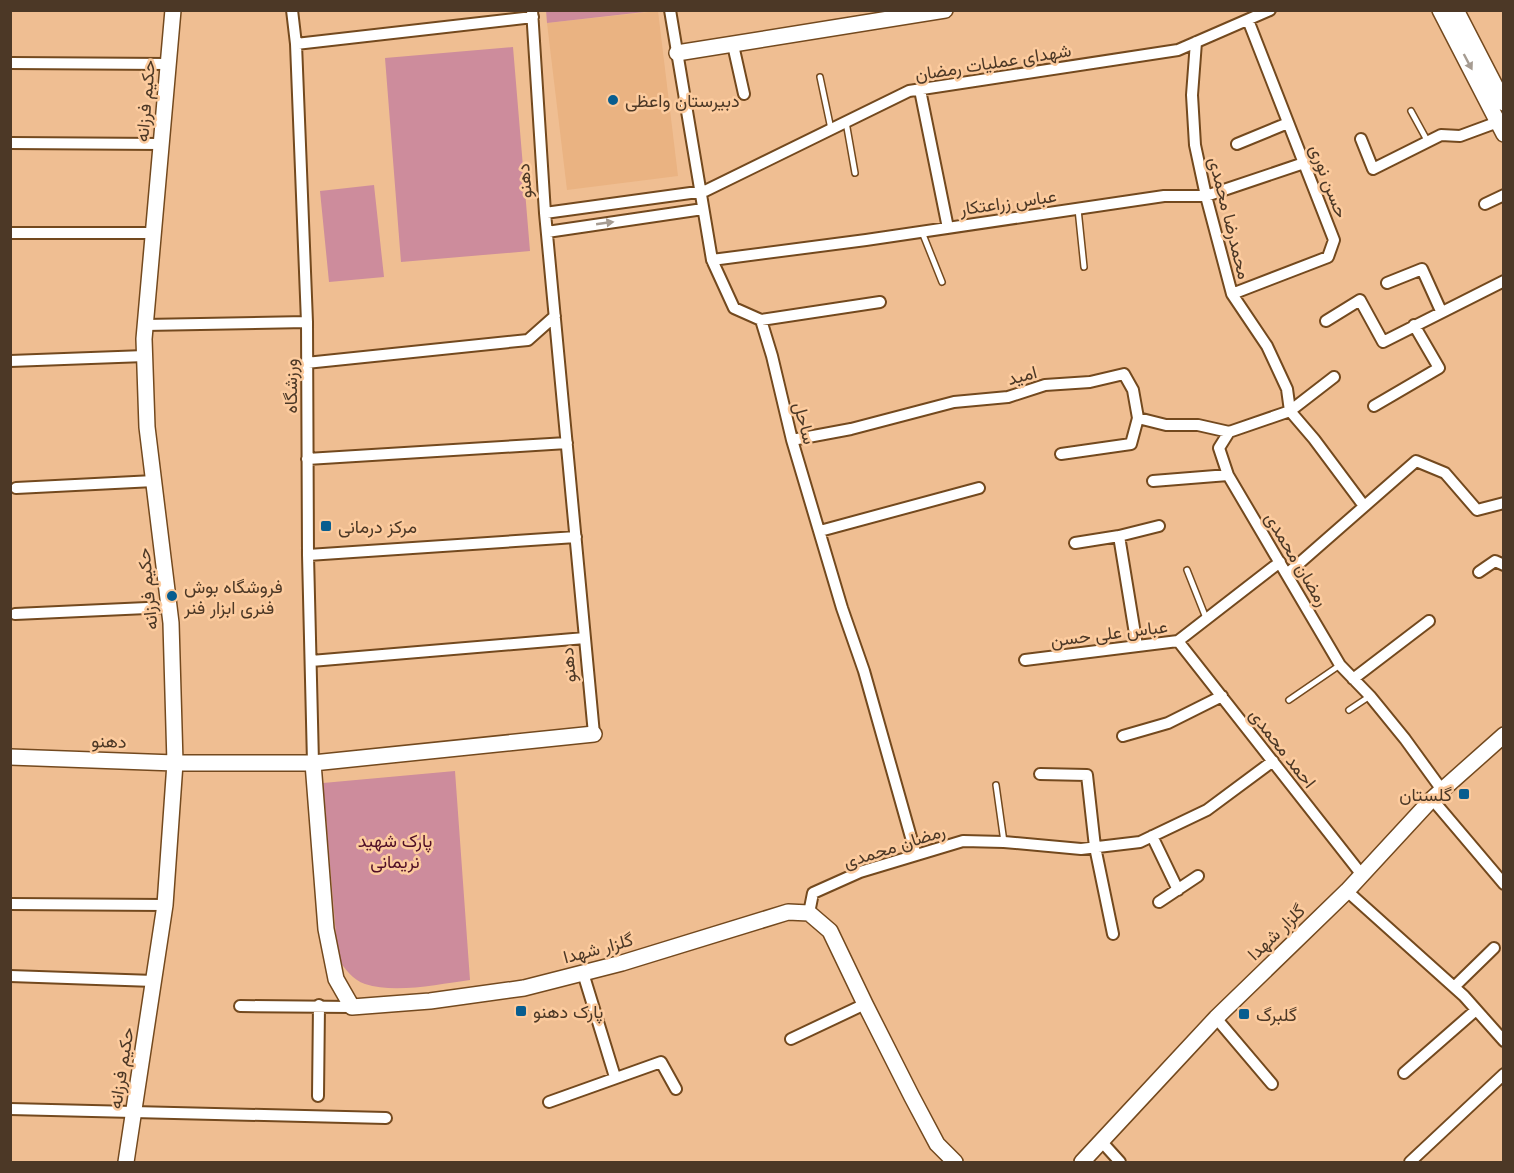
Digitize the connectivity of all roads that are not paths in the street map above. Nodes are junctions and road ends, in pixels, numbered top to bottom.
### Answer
1 (173, 10) edge
2 (292, 10) edge
3 (670, 10) edge
4 (945, 10) edge
5 (1270, 10) edge
6 (1440, 10) edge
7 (1456, 10) edge
8 (533, 14) edge
9 (1248, 20) junction
10 (1196, 42) junction
11 (296, 44) junction
12 (733, 45) junction
13 (677, 53) junction
14 (10, 63) edge
15 (168, 64) junction
16 (820, 77) dead end
17 (920, 90) junction
18 (744, 94) dead end
19 (1503, 103) edge
20 (1411, 111) dead end
21 (846, 122) junction
22 (1288, 123) junction
23 (1501, 128) edge
24 (831, 129) junction
25 (1361, 140) dead end
26 (1428, 142) junction
27 (10, 143) edge
28 (161, 144) junction
29 (1237, 144) dead end
30 (1304, 163) junction
31 (855, 173) dead end
32 (699, 192) junction
33 (1503, 195) edge
34 (1206, 196) junction
35 (1485, 204) dead end
36 (703, 209) junction
37 (1078, 209) junction
38 (545, 213) junction
39 (948, 228) junction
40 (153, 232) junction
41 (547, 232) junction
42 (922, 232) junction
43 (10, 234) edge
44 (712, 260) junction
45 (1084, 267) dead end
46 (1503, 281) edge
47 (942, 282) dead end
48 (1386, 283) dead end
49 (1232, 294) junction
50 (880, 302) dead end
51 (1441, 311) junction
52 (555, 316) junction
53 (761, 320) junction
54 (1326, 321) dead end
55 (307, 322) junction
56 (145, 325) junction
57 (1414, 325) junction
58 (145, 356) junction
59 (10, 361) edge
60 (306, 363) junction
61 (1334, 377) dead end
62 (1374, 406) dead end
63 (1290, 411) junction
64 (1138, 418) junction
65 (1229, 432) junction
66 (792, 440) junction
67 (567, 443) junction
68 (1061, 454) dead end
69 (307, 459) junction
70 (1228, 476) junction
71 (154, 481) junction
72 (1153, 481) dead end
73 (16, 488) dead end
74 (979, 488) dead end
75 (1503, 503) edge
76 (1364, 506) junction
77 (1158, 526) dead end
78 (820, 531) junction
79 (1119, 536) junction
80 (576, 537) junction
81 (1075, 543) dead end
82 (308, 555) junction
83 (1280, 562) junction
84 (1503, 566) edge
85 (1187, 570) dead end
86 (1479, 572) dead end
87 (1287, 574) junction
88 (170, 607) junction
89 (15, 614) dead end
90 (1206, 618) junction
91 (1429, 621) dead end
92 (585, 638) junction
93 (1178, 641) junction
94 (1137, 646) junction
95 (1024, 660) dead end
96 (311, 662) junction
97 (1340, 665) junction
98 (1353, 679) junction
99 (1222, 696) junction
100 (1370, 696) junction
101 (1289, 700) dead end
102 (1349, 710) dead end
103 (594, 734) joint
104 (1503, 735) edge
105 (1123, 736) dead end
106 (11, 757) edge
107 (314, 762) junction
108 (1273, 762) junction
109 (175, 763) junction
110 (1040, 774) dead end
111 (996, 785) dead end
112 (1437, 794) junction
113 (1152, 836) junction
114 (1004, 842) junction
115 (1095, 847) junction
116 (916, 855) junction
117 (1362, 875) junction
118 (1198, 876) dead end
119 (1503, 884) edge
120 (1178, 890) junction
121 (1347, 891) junction
122 (1159, 903) dead end
123 (10, 904) edge
124 (165, 905) junction
125 (809, 913) junction
126 (1113, 934) dead end
127 (1494, 948) dead end
128 (583, 973) junction
129 (10, 976) edge
130 (154, 981) junction
131 (1454, 987) junction
132 (865, 1004) junction
133 (319, 1005) junction
134 (240, 1006) dead end
135 (352, 1007) junction
136 (1476, 1010) junction
137 (1216, 1018) junction
138 (791, 1039) dead end
139 (1503, 1041) edge
140 (1404, 1073) dead end
141 (1503, 1074) edge
142 (615, 1077) junction
143 (1272, 1084) dead end
144 (676, 1089) dead end
145 (318, 1096) dead end
146 (549, 1102) dead end
147 (10, 1109) edge
148 (134, 1111) junction
149 (386, 1118) dead end
150 (1101, 1141) junction
151 (126, 1162) edge
152 (954, 1162) edge
153 (1082, 1162) edge
154 (1120, 1162) edge
155 (1410, 1162) edge

1 - 15 street, حکیم فرزانه
2 - 11 street, ورزشگاه
3 - 13 street
4 - 12 street
5 - 9 street, شهدای عملیات رمضان
6 -> 23 street
7 - 19 street
8 - 11 street
8 - 38 street, دهنو
9 - 10 street, شهدای عملیات رمضان
9 - 22 street, حسن نوری
10 - 17 street, شهدای عملیات رمضان
10 - 34 street, محمدرضا محمدی
11 - 55 street, ورزشگاه
12 - 13 street
12 - 18 street
13 - 32 street
14 - 15 street
15 - 28 street, حکیم فرزانه
16 - 24 lane
17 - 21 street, شهدای عملیات رمضان
17 - 39 street
20 - 26 lane
21 - 24 street, شهدای عملیات رمضان
21 - 31 lane
22 - 29 street
22 - 30 street, حسن نوری
23 - 26 street
24 - 32 street, شهدای عملیات رمضان
25 - 26 street
27 - 28 street
28 - 40 street, حکیم فرزانه
30 - 34 street, عباس زراعتکار
30 - 49 street, حسن نوری
32 - 36 street
32 - 38 street, شهدای عملیات رمضان
33 - 35 street
34 - 37 street, عباس زراعتکار
34 - 49 street, محمدرضا محمدی
41 -> 36 street
36 - 44 street
37 - 39 street, عباس زراعتکار
37 - 45 lane
38 - 41 street, دهنو
39 - 42 street, عباس زراعتکار
40 - 43 street
40 - 56 street, حکیم فرزانه
41 - 52 street, دهنو
42 - 44 street, عباس زراعتکار
42 - 47 lane
44 - 53 street
46 - 51 street
48 - 51 street
49 - 63 street, محمدرضا محمدی
50 - 53 street
51 - 57 street
52 - 60 street
52 - 67 street, دهنو
53 - 66 street, ساحل
54 - 57 street
55 - 56 street
55 - 60 street, ورزشگاه
56 - 58 street, حکیم فرزانه
57 - 62 street
58 - 59 street
58 - 71 street, حکیم فرزانه
60 - 69 street, ورزشگاه
61 - 63 street
63 - 65 street
63 - 76 street, محمدرضا محمدی
64 - 65 street
64 - 66 street, امید
64 - 68 street
65 - 70 street, رمضان محمدی
66 - 78 street, ساحل
67 - 69 street
67 - 80 street, دهنو
69 - 82 street, ورزشگاه
70 - 72 street
70 - 83 street, رمضان محمدی
71 - 73 street
71 - 88 street, حکیم فرزانه
74 - 78 street
75 - 76 street
76 - 87 street
77 - 79 street
78 - 116 street, ساحل
79 - 81 street
79 - 94 street
80 - 82 street
80 - 92 street, دهنو
82 - 96 street, ورزشگاه
83 - 87 street, رمضان محمدی
83 - 90 street, عباس علی حسن
84 - 86 street
85 - 90 lane
87 - 97 street, رمضان محمدی
88 - 89 street
88 - 109 street, حکیم فرزانه
90 - 93 street, عباس علی حسن
91 - 98 street
92 - 96 street
92 - 103 street, دهنو
93 - 94 street, عباس علی حسن
93 - 99 street, احمد محمدی
94 - 95 street, عباس علی حسن
96 - 107 street, ورزشگاه
97 - 98 street, رمضان محمدی
97 - 101 lane
98 - 100 street, رمضان محمدی
99 - 105 street
99 - 108 street, احمد محمدی
100 - 102 lane
100 - 112 street, رمضان محمدی
103 - 107 street, دهنو
104 - 112 street, گلزار شهدا
106 - 109 street, دهنو
107 - 109 street, دهنو
107 - 135 street
108 - 113 street, رمضان محمدی
108 - 117 street, احمد محمدی
109 - 124 street, حکیم فرزانه
110 - 115 street
111 - 114 lane
112 - 117 street, گلزار شهدا
112 - 119 street, رمضان محمدی
113 - 115 street, رمضان محمدی
113 - 120 street
114 - 115 street, رمضان محمدی
114 - 116 street, رمضان محمدی
115 - 126 street
116 - 125 street, رمضان محمدی
117 - 121 street, گلزار شهدا
118 - 120 street
120 - 122 street
121 - 131 street
121 - 137 street, گلزار شهدا
123 - 124 street
124 - 130 street, حکیم فرزانه
125 - 128 street, گلزار شهدا
125 - 132 street
127 - 131 street
128 - 135 street, گلزار شهدا
128 - 142 street
129 - 130 street
130 - 148 street, حکیم فرزانه
131 - 136 street
132 - 138 street
132 - 152 street
133 - 134 street
133 - 135 street
133 - 145 street
136 - 139 street
136 - 140 street
137 - 143 street
137 - 150 street, گلزار شهدا
141 - 155 street
142 - 144 street
142 - 146 street
147 - 148 street
148 - 149 street
148 - 151 street, حکیم فرزانه
150 - 153 street, گلزار شهدا
150 - 154 street

